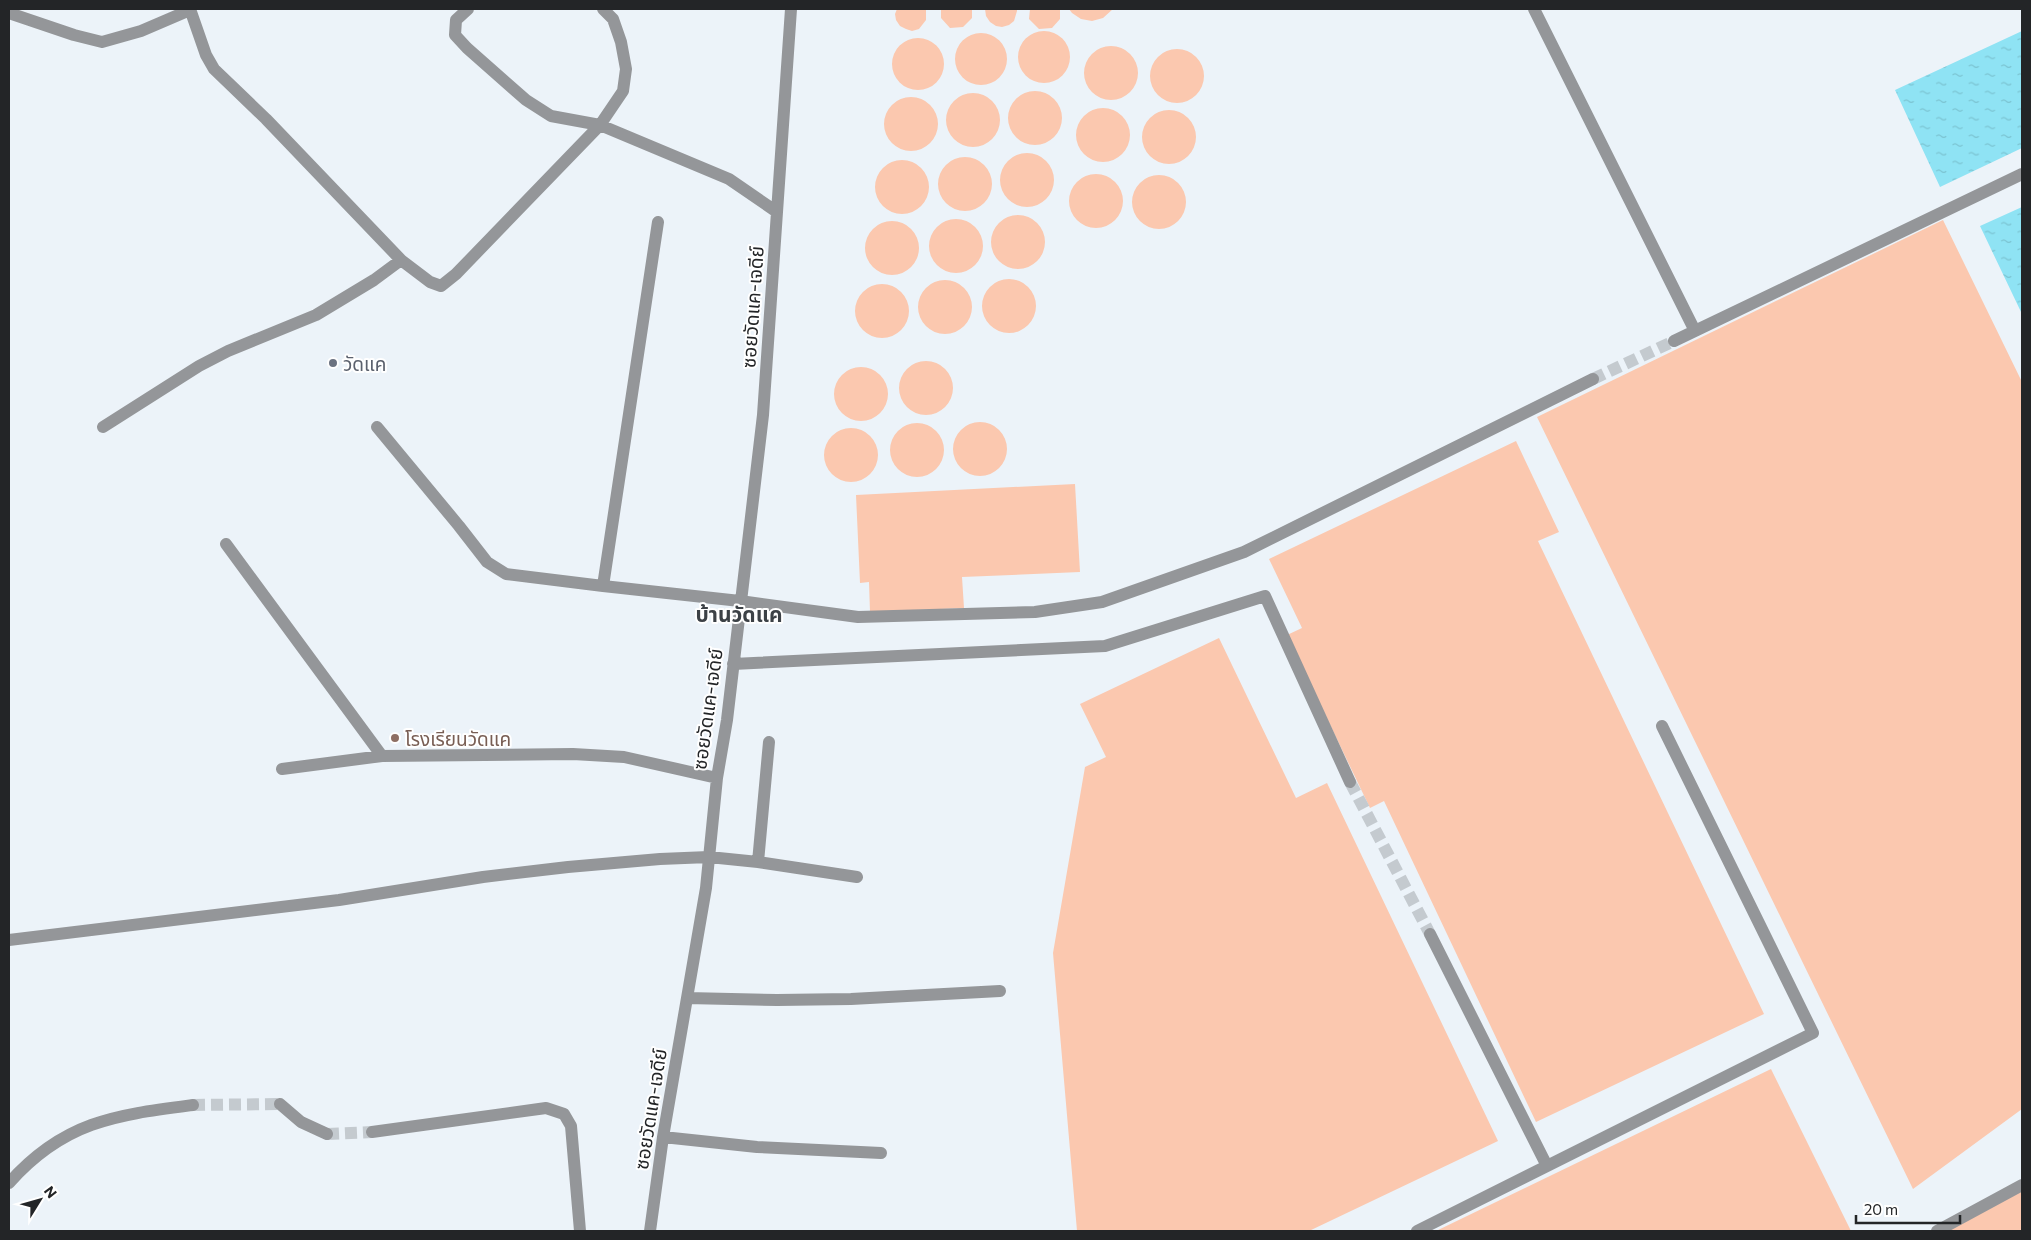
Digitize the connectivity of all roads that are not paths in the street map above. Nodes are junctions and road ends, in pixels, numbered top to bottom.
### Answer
1 (190, 9) edge
2 (468, 9) edge
3 (603, 9) edge
4 (791, 9) edge
5 (1534, 9) edge
6 (9, 13) edge
7 (600, 125) junction
8 (2022, 174) edge
9 (777, 212) junction
10 (658, 222) dead end
11 (401, 260) junction
12 (1695, 331) junction
13 (1674, 341) tunnel mouth
14 (1593, 379) tunnel mouth
15 (103, 427) dead end
16 (377, 427) dead end
17 (226, 544) dead end
18 (602, 586) junction
19 (740, 600) junction
20 (733, 664) junction
21 (1662, 726) dead end
22 (769, 742) dead end
23 (382, 756) junction
24 (282, 769) dead end
25 (717, 778) junction
26 (1350, 782) tunnel mouth
27 (710, 857) junction
28 (758, 862) junction
29 (857, 878) dead end
30 (1430, 934) tunnel mouth
31 (9, 940) edge
32 (1000, 991) dead end
33 (687, 998) junction
34 (280, 1104) tunnel mouth
35 (193, 1105) tunnel mouth
36 (372, 1132) tunnel mouth
37 (327, 1134) tunnel mouth
38 (663, 1137) junction
39 (881, 1153) dead end
40 (1547, 1166) junction
41 (9, 1183) edge
42 (2022, 1185) edge
43 (580, 1231) edge
44 (650, 1231) edge
45 (1417, 1231) edge
46 (1938, 1231) edge

1 - 6 street
1 - 11 street
2 - 7 street
3 - 7 street
4 - 9 street, ซอยวัดแค-เจดีย์
5 - 12 street
7 - 9 street
7 - 11 street
8 - 12 street
9 - 19 street, ซอยวัดแค-เจดีย์
10 - 18 street
11 - 15 street
12 - 13 street
14 - 19 street
16 - 18 street
17 - 23 street
18 - 19 street
19 - 20 street, ซอยวัดแค-เจดีย์
20 - 25 street, ซอยวัดแค-เจดีย์
20 - 26 street
21 - 40 street
22 - 28 street
23 - 24 street
23 - 25 street
25 - 27 street, ซอยวัดแค-เจดีย์
27 - 28 street
27 - 31 street
27 - 33 street, ซอยวัดแค-เจดีย์
28 - 29 street
30 - 40 street
32 - 33 street
33 - 38 street, ซอยวัดแค-เจดีย์
34 - 37 street
35 - 41 street
36 - 43 street
38 - 39 street
38 - 44 street, ซอยวัดแค-เจดีย์
40 - 45 street
42 - 46 street

